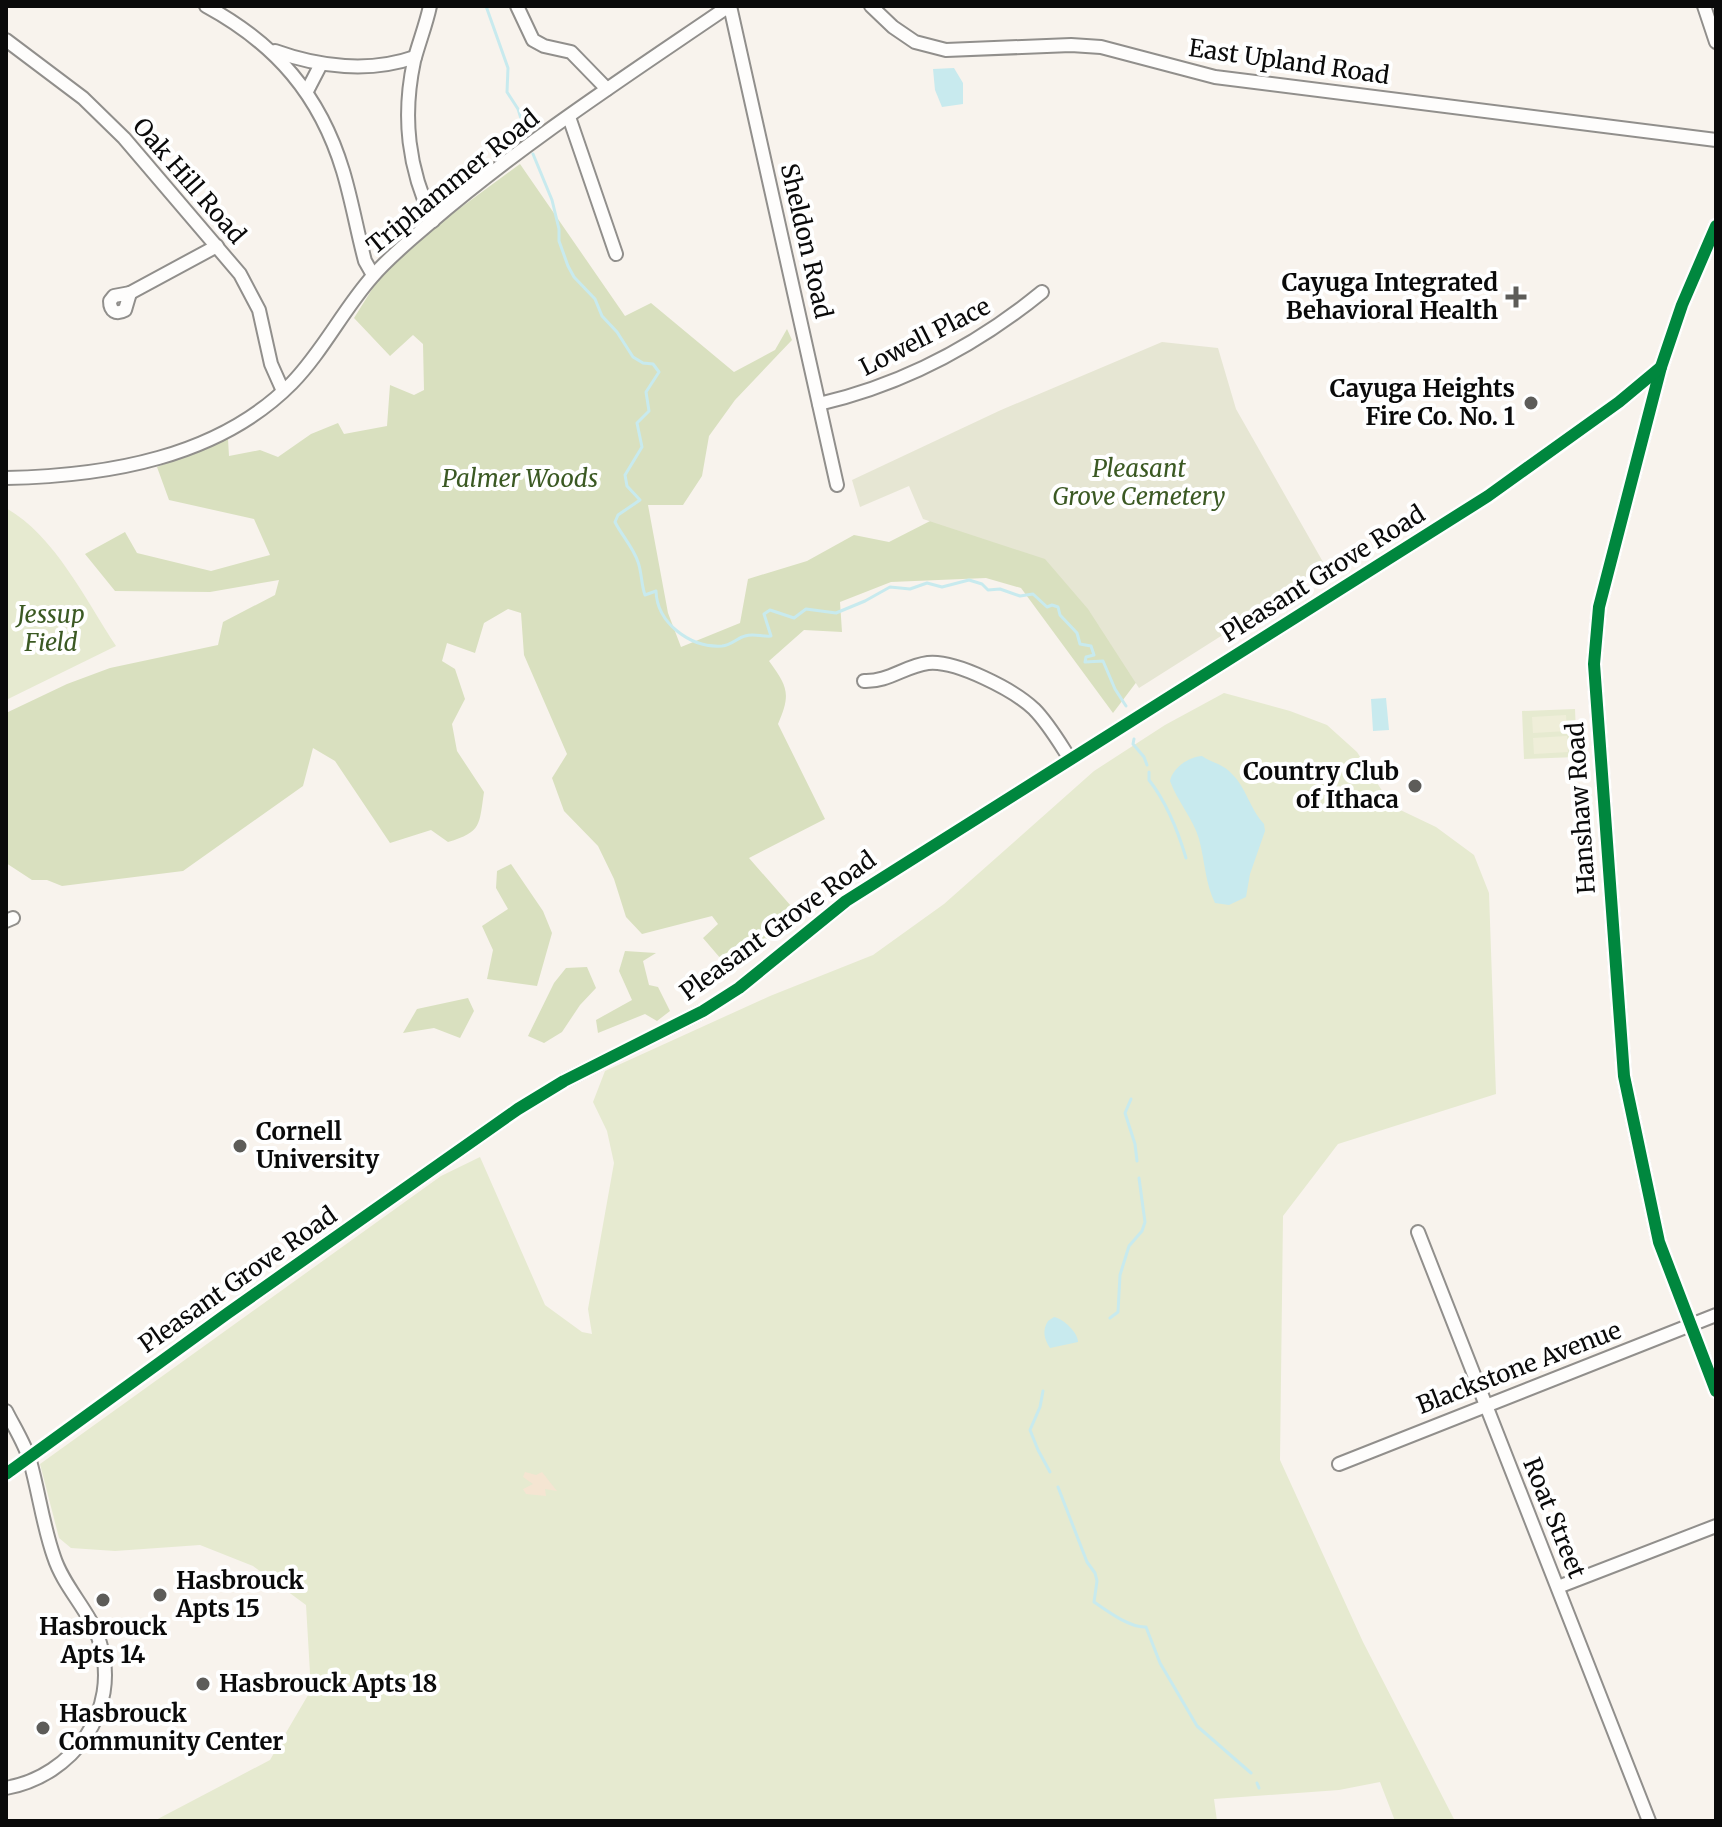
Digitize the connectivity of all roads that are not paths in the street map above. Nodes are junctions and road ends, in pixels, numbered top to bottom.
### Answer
1 (206, 6) edge
2 (430, 6) edge
3 (517, 6) edge
4 (729, 6) edge
5 (871, 6) edge
6 (1704, 6) edge
7 (6, 40) edge
8 (1716, 42) edge
9 (272, 50) junction
10 (415, 57) junction
11 (321, 64) junction
12 (607, 89) junction
13 (307, 91) junction
14 (569, 117) junction
15 (1716, 140) edge
16 (433, 221) junction
17 (1716, 226) edge
18 (217, 246) junction
19 (616, 254) dead end
20 (373, 275) junction
21 (1042, 292) dead end
22 (130, 293) dead end
23 (1661, 367) junction
24 (283, 391) junction
25 (1619, 402) junction
26 (819, 404) junction
27 (1651, 407) junction
28 (6, 478) edge
29 (837, 485) dead end
30 (864, 681) dead end
31 (1070, 759) junction
32 (1418, 1232) dead end
33 (1716, 1315) edge
34 (1689, 1325) junction
35 (1716, 1391) edge
36 (1485, 1405) junction
37 (6, 1411) edge
38 (29, 1458) junction
39 (1339, 1464) dead end
40 (6, 1474) edge
41 (1716, 1526) edge
42 (1558, 1587) junction
43 (6, 1788) edge
44 (1649, 1821) edge

1 - 9 street
2 - 10 street
3 - 12 street
4 - 12 street, Triphammer Road
4 - 26 street, Sheldon Road
5 - 15 street, East Upland Road
6 - 8 street
7 - 18 street, Oak Hill Road
9 - 11 street
9 - 13 street
10 - 11 street
10 - 16 street
11 - 13 street
12 - 14 street, Triphammer Road
13 - 20 street
14 - 16 street, Triphammer Road
14 - 19 street
16 - 20 street, Triphammer Road
17 - 23 street, Hanshaw Road
18 - 22 street
18 - 24 street, Oak Hill Road
20 - 24 street, Triphammer Road
21 - 26 street, Lowell Place
23 - 25 street, Pleasant Grove Road
23 - 27 street, Hanshaw Road
24 - 28 street, Triphammer Road
25 - 27 street
25 - 31 street, Pleasant Grove Road
26 - 29 street, Sheldon Road
27 - 34 street, Hanshaw Road
30 - 31 street
31 - 38 street, Pleasant Grove Road
32 - 36 street, Roat Street
33 - 34 street, Blackstone Avenue
34 - 35 street, Hanshaw Road
34 - 36 street, Blackstone Avenue
36 - 39 street, Blackstone Avenue
36 - 42 street, Roat Street
37 - 38 street
38 - 40 street, Pleasant Grove Road
38 - 43 street
41 - 42 street
42 - 44 street, Roat Street

